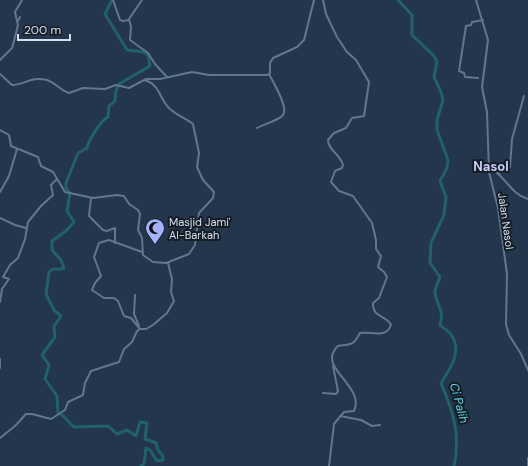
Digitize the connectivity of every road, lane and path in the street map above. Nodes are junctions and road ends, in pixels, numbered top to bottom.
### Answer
1 (22, 0) edge
2 (113, 0) edge
3 (142, 0) edge
4 (314, 0) edge
5 (323, 0) edge
6 (476, 0) edge
7 (20, 17) dead end
8 (128, 20) junction
9 (483, 20) junction
10 (18, 21) junction
11 (0, 60) edge
12 (0, 74) edge
13 (269, 74) junction
14 (167, 77) junction
15 (478, 78) dead end
16 (144, 80) junction
17 (524, 96) dead end
18 (257, 128) dead end
19 (0, 130) edge
20 (17, 149) junction
21 (489, 167) junction
22 (498, 173) junction
23 (57, 179) junction
24 (0, 192) edge
25 (91, 198) junction
26 (528, 199) edge
27 (0, 218) edge
28 (26, 228) junction
29 (115, 244) junction
30 (142, 252) junction
31 (168, 263) junction
32 (135, 295) dead end
33 (0, 302) edge
34 (140, 329) junction
35 (0, 359) edge
36 (333, 365) junction
37 (0, 368) edge
38 (528, 370) edge
39 (323, 392) dead end
40 (340, 416) junction
41 (380, 425) dead end
42 (0, 438) edge
43 (528, 458) edge
44 (329, 466) edge
45 (528, 466) edge

1 - 10 street
2 - 8 street
3 - 8 street
4 - 13 street
5 - 36 street
6 - 9 street, Jalan Nasol
7 - 10 street
8 - 14 street
9 - 15 street
9 - 21 street, Jalan Nasol
10 - 11 street
12 - 16 street
13 - 14 street
13 - 18 street
14 - 16 street
16 - 31 street
17 - 22 street
19 - 20 street
20 - 23 street
20 - 24 street
21 - 22 street
21 - 38 street, Jalan Nasol
22 - 26 street
23 - 25 street
23 - 28 street
25 - 29 street
25 - 30 street
27 - 28 street
28 - 33 street
29 - 30 street
29 - 34 street
30 - 31 street
31 - 34 street
32 - 34 street
34 - 42 street
35 - 37 street
36 - 39 street
36 - 40 street
40 - 41 street
40 - 44 street
43 - 45 street

